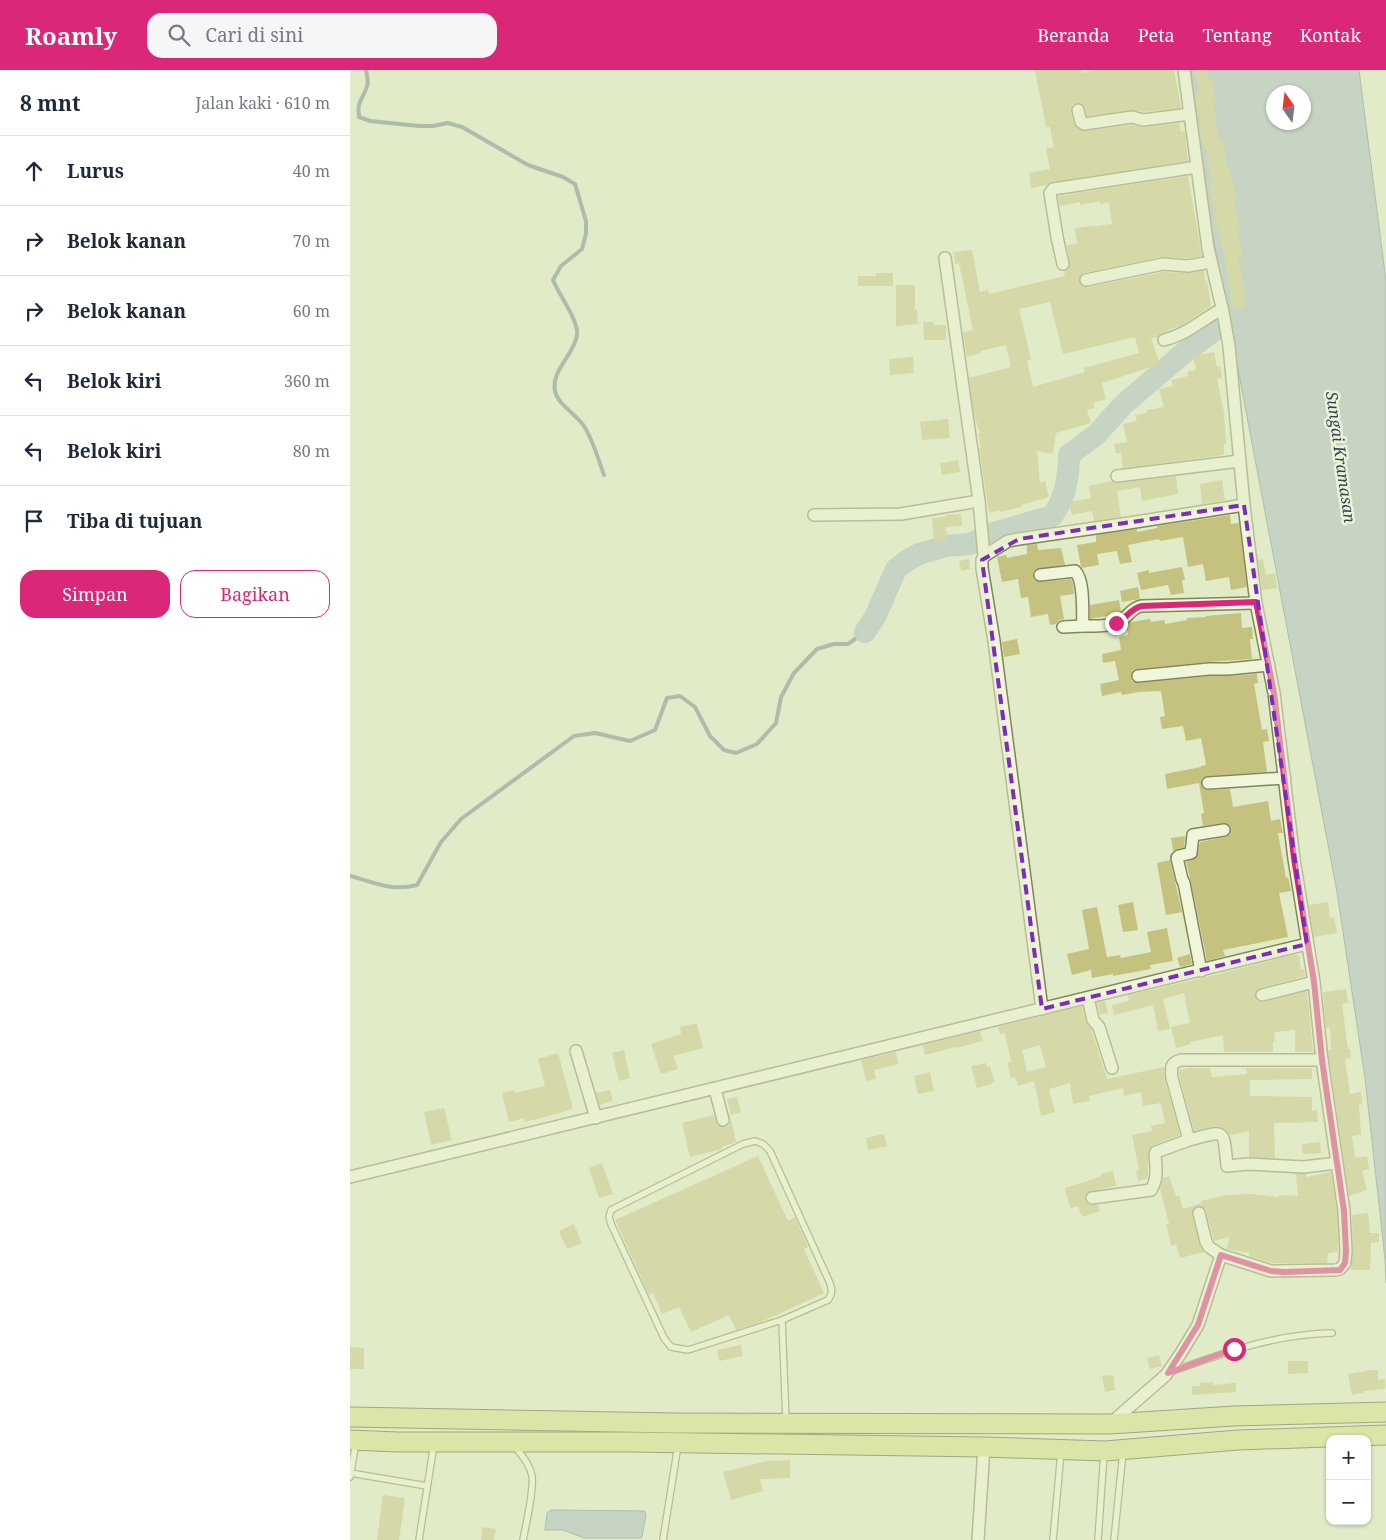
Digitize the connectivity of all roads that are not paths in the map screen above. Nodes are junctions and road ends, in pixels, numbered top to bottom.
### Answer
1 (1184, 70) edge
2 (1078, 110) dead end
3 (1190, 114) junction
4 (1197, 168) junction
5 (944, 258) dead end
6 (1211, 262) junction
7 (1063, 264) dead end
8 (1086, 280) dead end
9 (1222, 310) junction
10 (1164, 340) dead end
11 (1240, 461) junction
12 (1117, 476) dead end
13 (978, 501) junction
14 (1244, 505) junction
15 (814, 515) dead end
16 (984, 552) junction
17 (1040, 575) dead end
18 (1256, 602) junction
19 (1083, 626) junction
20 (1063, 627) dead end
21 (1269, 665) junction
22 (1138, 676) dead end
23 (1284, 778) junction
24 (1208, 783) dead end
25 (1224, 830) dead end
26 (1308, 944) junction
27 (1201, 971) junction
28 (1314, 982) junction
29 (1262, 994) dead end
30 (1088, 998) junction
31 (1042, 1009) junction
32 (576, 1051) dead end
33 (1322, 1060) junction
34 (1112, 1068) dead end
35 (716, 1089) junction
36 (596, 1118) junction
37 (723, 1120) dead end
38 (1189, 1140) junction
39 (1337, 1163) junction
40 (350, 1177) edge
41 (1092, 1198) dead end
42 (1200, 1213) dead end
43 (1221, 1255) junction
44 (782, 1320) junction
45 (1332, 1333) dead end
46 (1168, 1373) junction
47 (1386, 1412) edge
48 (350, 1417) edge
49 (400, 1418) junction
50 (786, 1423) junction
51 (1110, 1424) junction
52 (1386, 1434) edge
53 (353, 1440) edge
54 (398, 1442) junction
55 (434, 1442) junction
56 (512, 1442) junction
57 (679, 1443) junction
58 (984, 1447) junction
59 (1061, 1449) junction
60 (1124, 1450) junction
61 (1104, 1451) junction
62 (350, 1475) edge
63 (427, 1486) junction
64 (419, 1540) edge
65 (523, 1540) edge
66 (663, 1540) edge
67 (978, 1540) edge
68 (1053, 1540) edge
69 (1098, 1540) edge
70 (1114, 1540) edge

1 - 3 street
2 - 3 street
3 - 4 street
4 - 6 street
4 - 7 street
5 - 13 street
6 - 8 street
6 - 9 street
9 - 10 street
9 - 11 street
11 - 12 street
11 - 14 street
13 - 15 street
13 - 16 street
14 - 16 street
14 - 18 street
16 - 31 street
17 - 19 street
18 - 19 street
18 - 21 street
19 - 20 street
21 - 22 street
21 - 23 street
23 - 24 street
23 - 26 street
25 - 27 street
26 - 27 street
26 - 28 street
27 - 30 street
28 - 29 street
28 - 33 street
30 - 31 street
30 - 34 street
31 - 35 street
32 - 36 street
33 - 38 street
33 - 39 street
35 - 36 street
35 - 37 street
36 - 40 street
38 - 39 street
38 - 41 street
39 - 43 street
42 - 43 street
43 - 46 street
44 - 44 lane
44 - 50 lane
45 - 46 lane
46 - 51 street
47 - 51 highway
48 - 49 highway
49 - 50 highway
49 - 54 highway
50 - 51 highway
52 - 60 highway
53 - 54 highway
53 - 62 lane
54 - 55 highway
55 - 56 highway
55 - 63 lane
56 - 57 highway
56 - 65 lane
57 - 58 highway
57 - 66 lane
58 - 59 highway
58 - 67 street
59 - 61 highway
59 - 68 lane
60 - 61 highway
60 - 70 lane
61 - 69 lane
62 - 63 lane
63 - 64 lane

